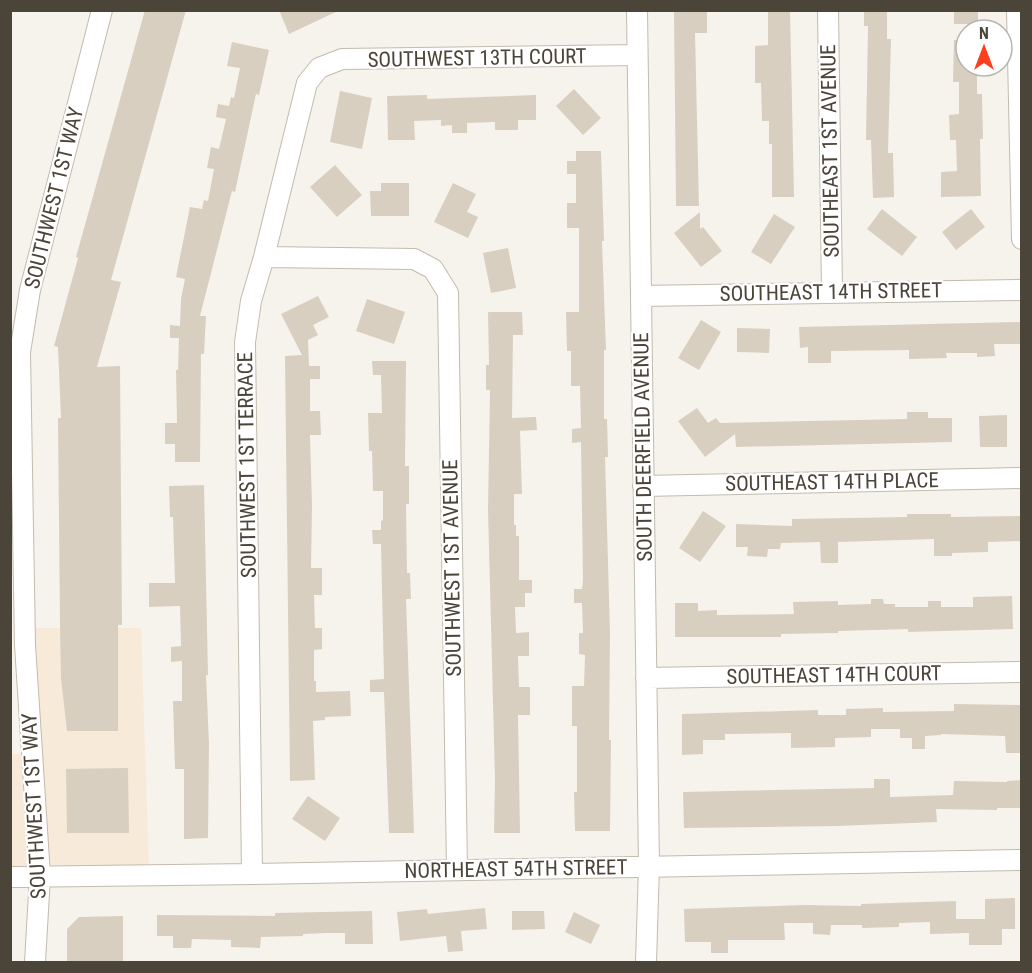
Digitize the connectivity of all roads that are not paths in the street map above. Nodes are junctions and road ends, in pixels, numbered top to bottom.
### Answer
1 (102, 10) edge
2 (637, 10) edge
3 (828, 10) edge
4 (1017, 10) edge
5 (637, 55) junction
6 (319, 68) joint
7 (1022, 239) edge
8 (264, 257) junction
9 (1022, 290) edge
10 (832, 291) junction
11 (641, 296) junction
12 (1022, 478) edge
13 (643, 486) junction
14 (18, 645) edge
15 (1022, 672) edge
16 (646, 678) junction
17 (1022, 860) edge
18 (457, 870) junction
19 (252, 874) junction
20 (649, 875) junction
21 (40, 876) junction
22 (10, 877) edge
23 (36, 963) edge
24 (646, 963) edge

1 - 14 street, SOUTHWEST 1ST WAY
2 - 5 street, SOUTH DEERFIELD AVENUE
3 - 10 street, SOUTHEAST 1ST AVENUE
4 - 7 street
5 - 6 street, SOUTHWEST 13TH COURT
5 - 11 street, SOUTH DEERFIELD AVENUE
6 - 8 street, SOUTHWEST 1ST TERRACE
8 - 18 street, SOUTHWEST 1ST AVENUE
8 - 19 street, SOUTHWEST 1ST TERRACE
9 - 10 street, SOUTHEAST 14TH STREET
10 - 11 street, SOUTHEAST 14TH STREET
11 - 13 street, SOUTH DEERFIELD AVENUE
12 - 13 street, SOUTHEAST 14TH PLACE
13 - 16 street, SOUTH DEERFIELD AVENUE
14 - 21 street, SOUTHWEST 1ST WAY
15 - 16 street, SOUTHEAST 14TH COURT
16 - 20 street, SOUTH DEERFIELD AVENUE
17 - 20 street, NORTHEAST 54TH STREET
18 - 19 street, NORTHEAST 54TH STREET
18 - 20 street, NORTHEAST 54TH STREET
19 - 21 street, NORTHEAST 54TH STREET
20 - 24 street, SOUTH DEERFIELD AVENUE
21 - 22 street, NORTHEAST 54TH STREET
21 - 23 street, SOUTHWEST 1ST WAY

